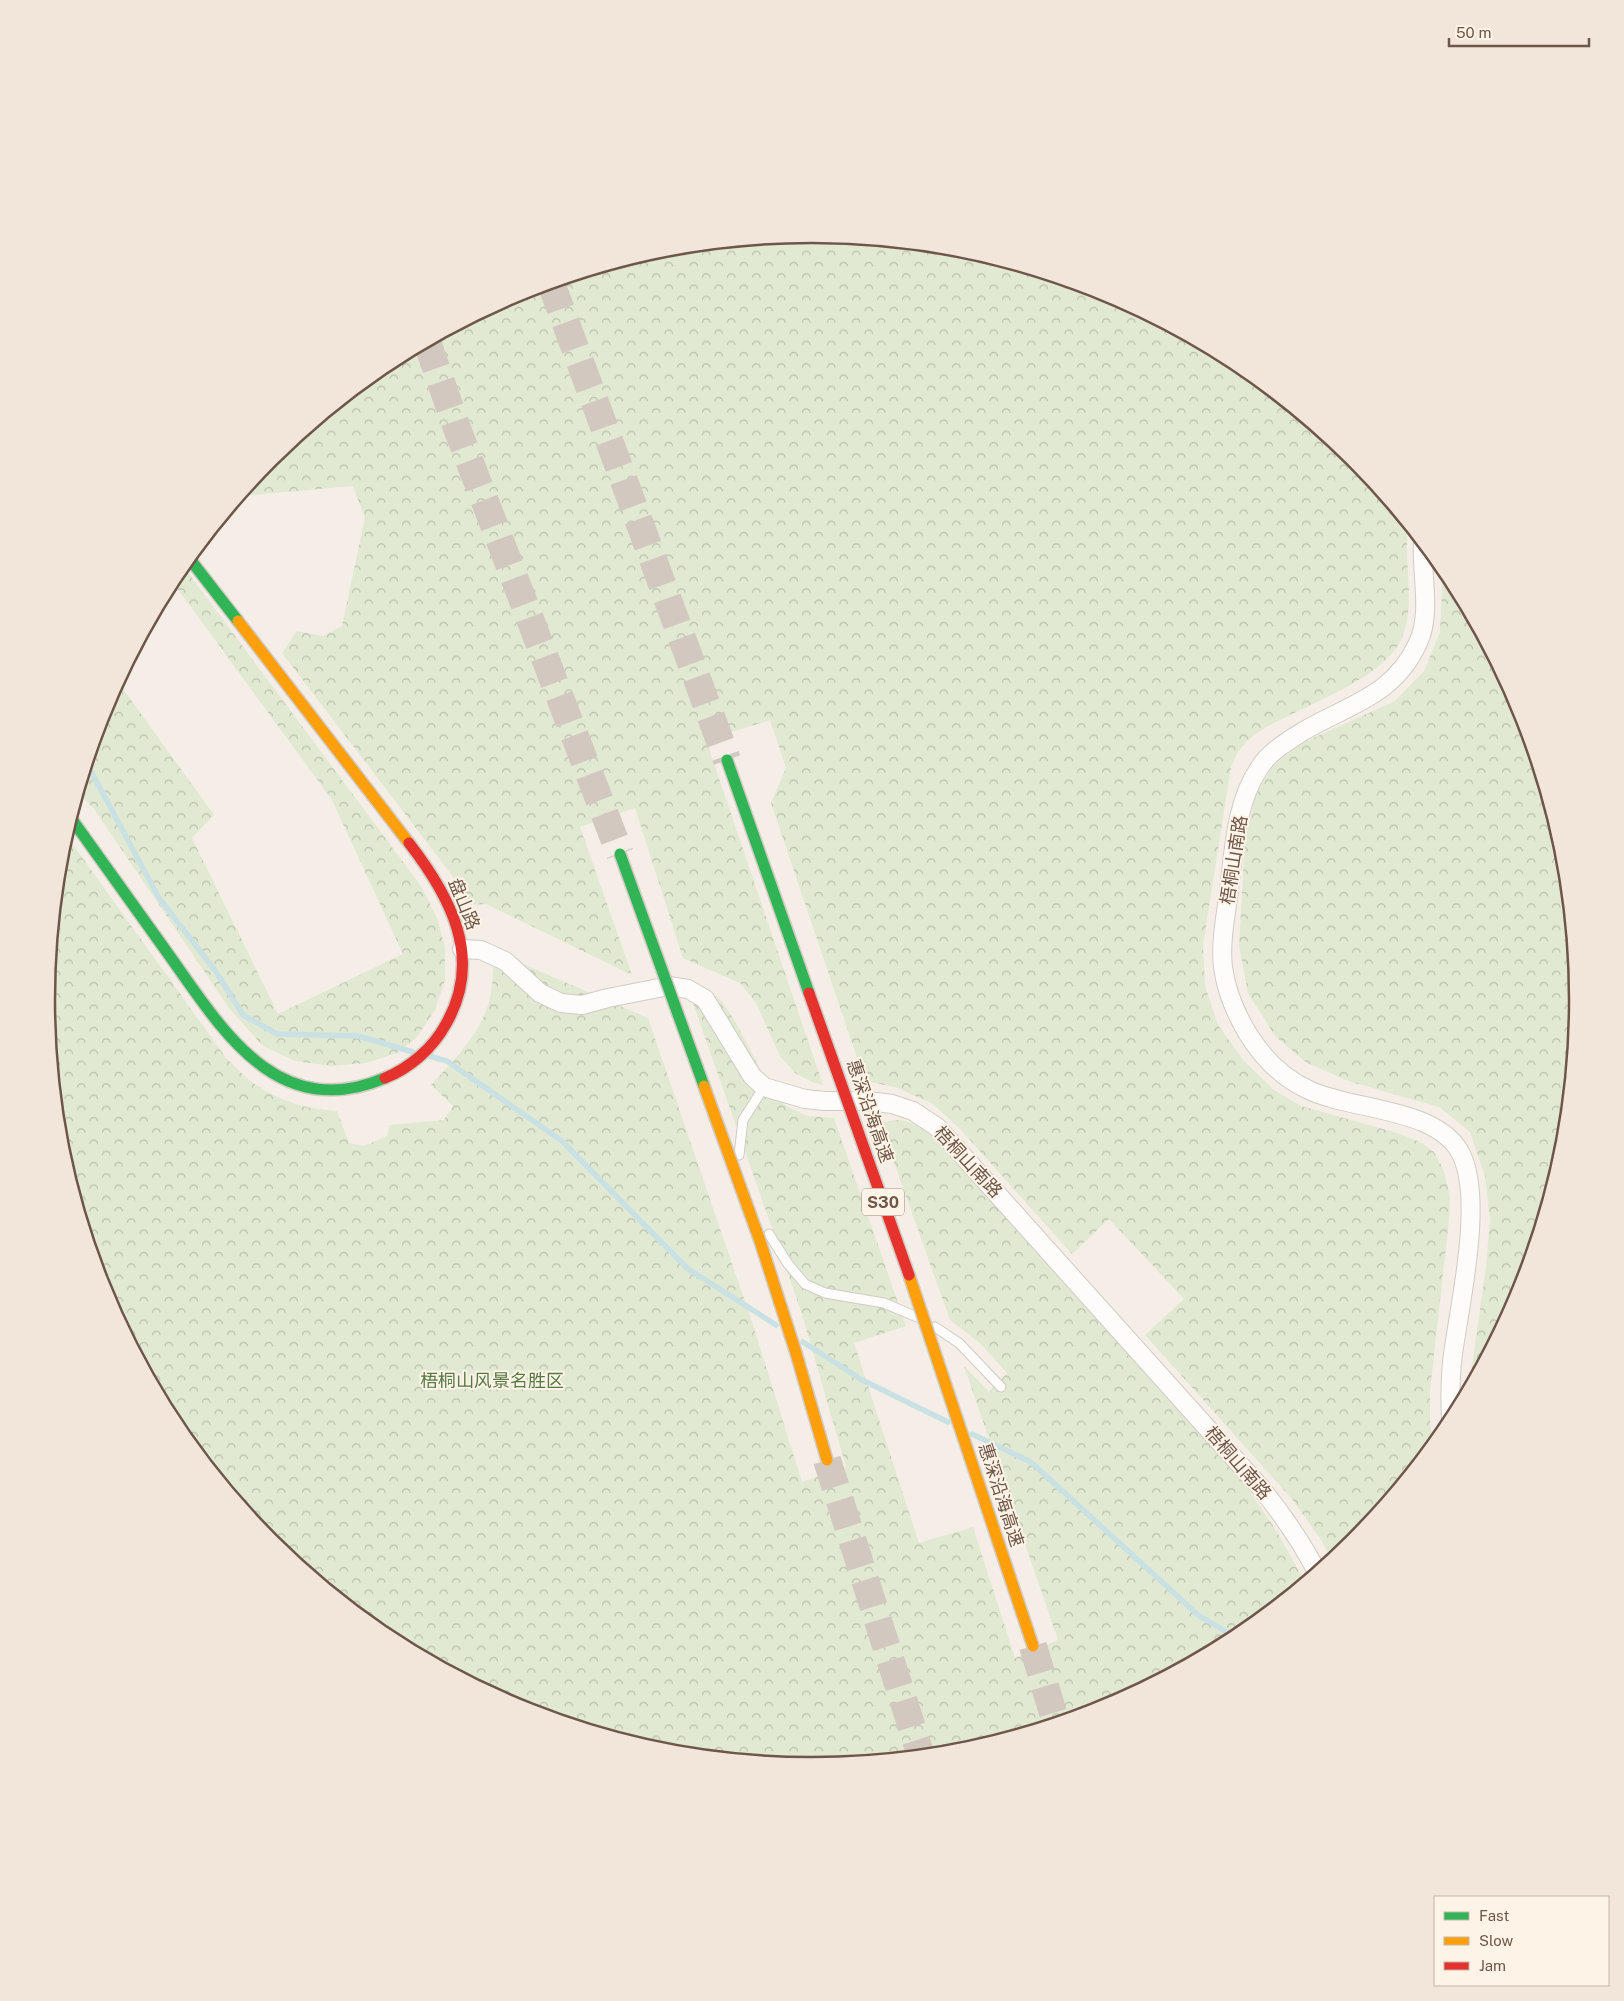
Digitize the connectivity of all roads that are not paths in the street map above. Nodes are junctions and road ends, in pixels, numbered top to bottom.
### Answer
1 (1423, 555) edge
2 (194, 564) edge
3 (728, 760) tunnel mouth
4 (76, 825) edge
5 (620, 854) tunnel mouth
6 (462, 948) junction
7 (764, 1087) junction
8 (1001, 1387) dead end
9 (1451, 1405) edge
10 (827, 1460) tunnel mouth
11 (1314, 1567) edge
12 (1033, 1646) tunnel mouth

1 - 9 street, 梧桐山南路
2 - 6 main road, 盘山路
3 - 12 main road, 惠深沿海高速 / S30, bridge
4 - 6 main road, 盘山路
5 - 10 main road, bridge
6 - 7 street
7 - 8 lane
7 - 11 street, 梧桐山南路

